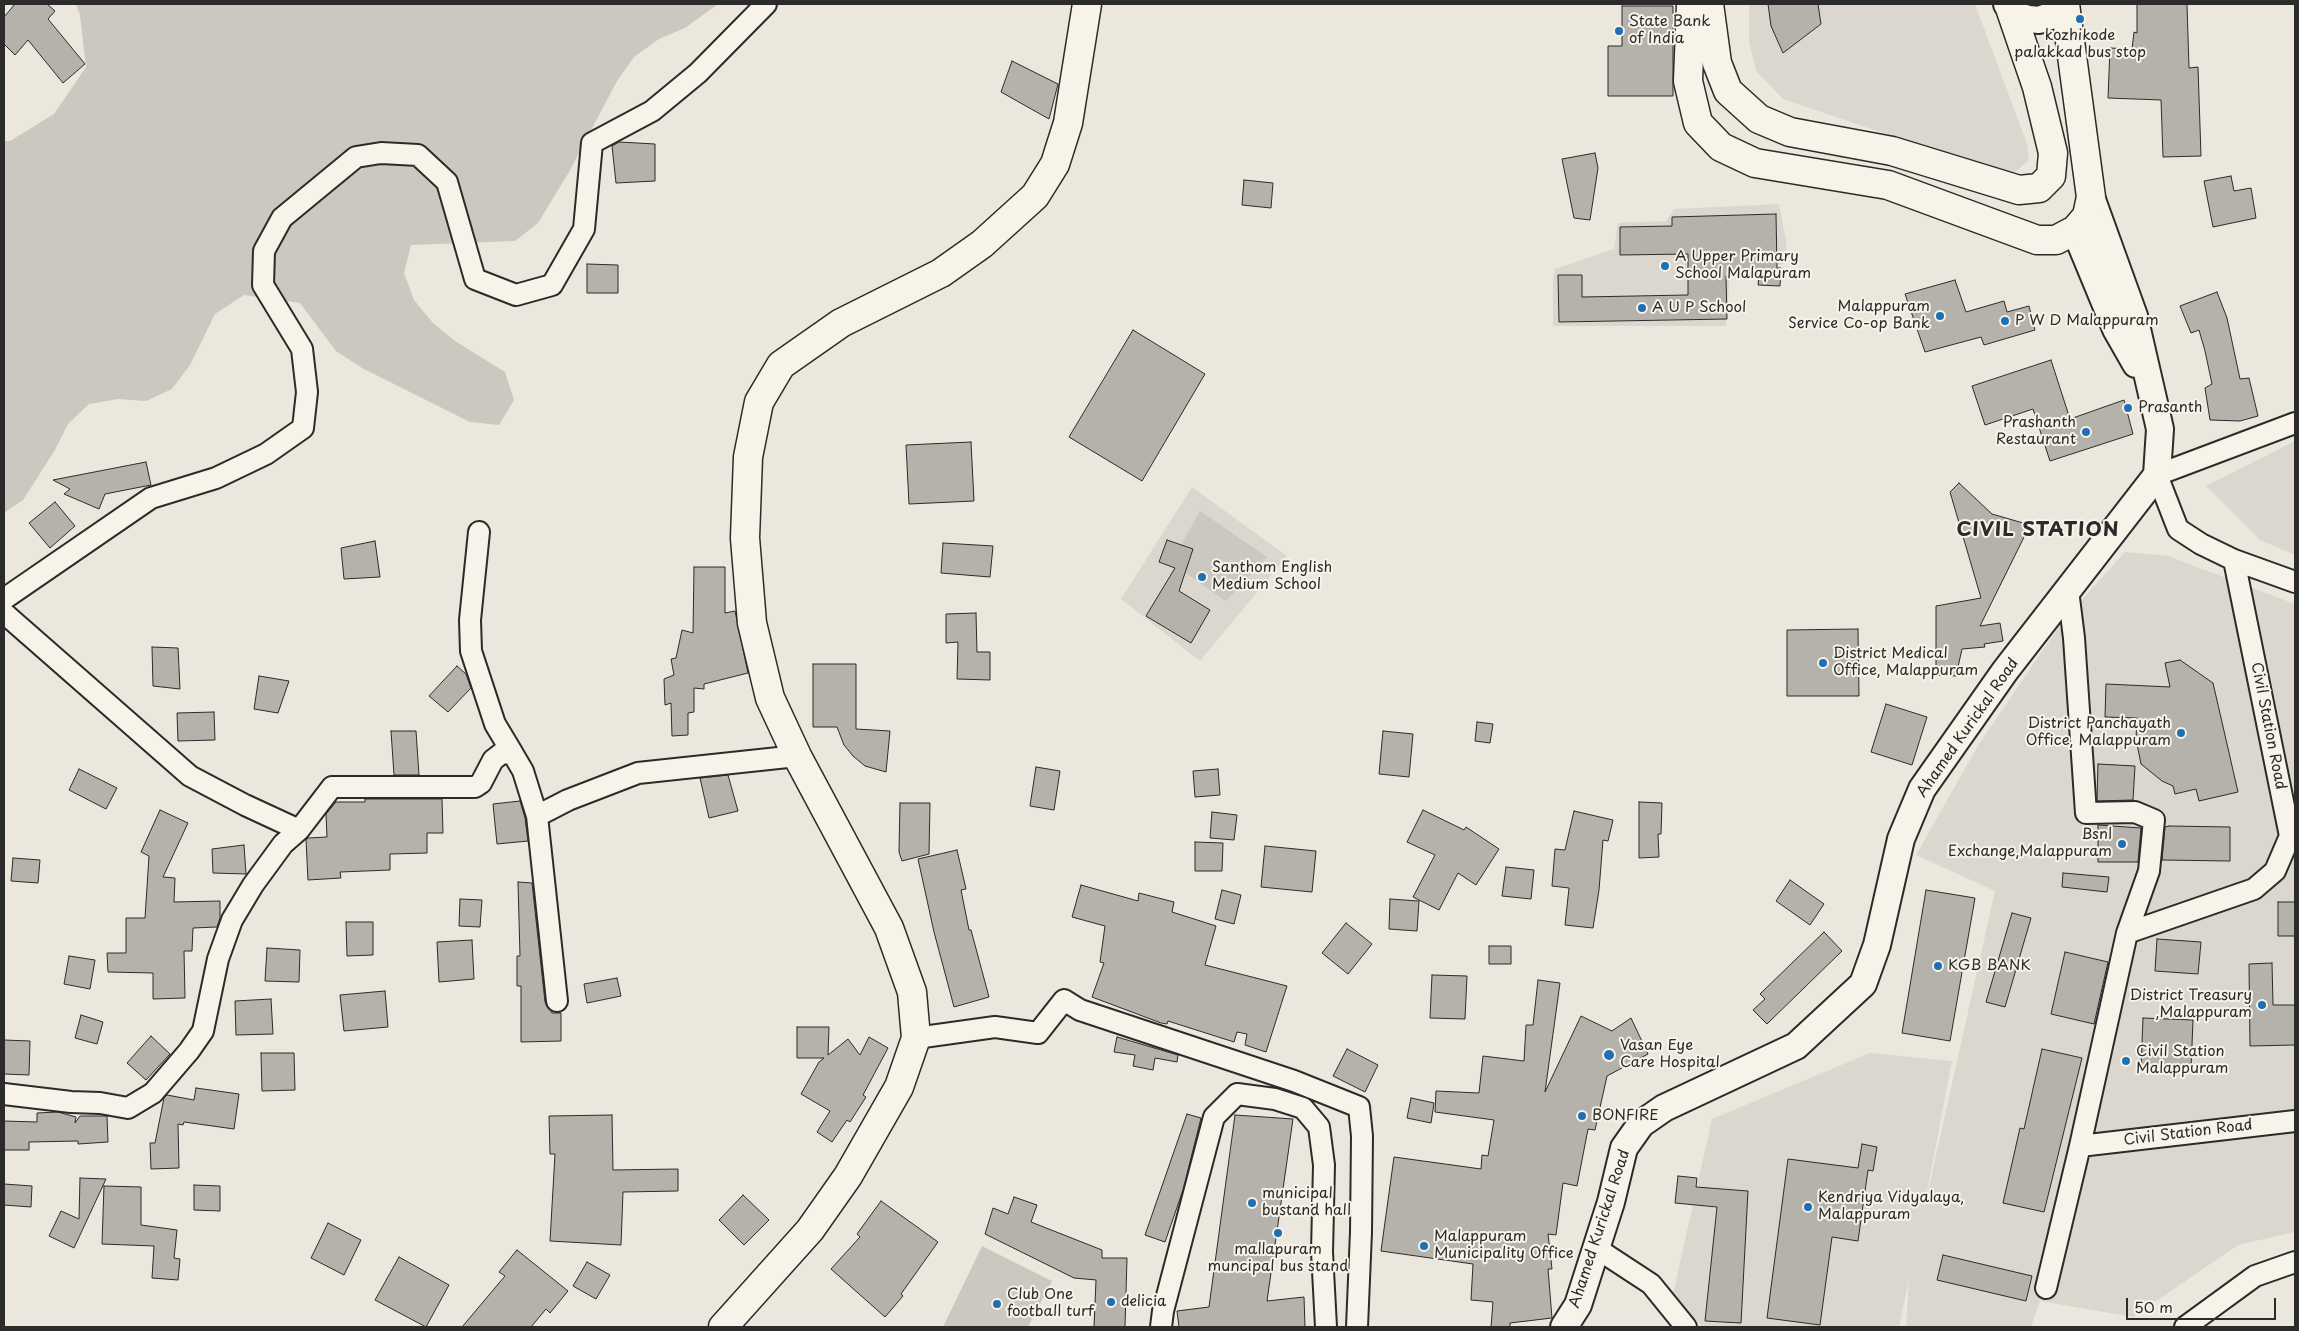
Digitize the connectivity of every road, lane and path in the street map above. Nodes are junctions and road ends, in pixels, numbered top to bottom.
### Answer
1 (766, 4) edge
2 (1087, 4) edge
3 (1691, 4) edge
4 (1709, 4) edge
5 (2063, 4) edge
6 (2008, 6) edge
7 (2091, 198) junction
8 (2075, 230) junction
9 (2149, 387) junction
10 (2295, 423) edge
11 (2157, 475) junction
12 (479, 532) dead end
13 (2234, 560) junction
14 (2295, 582) edge
15 (2068, 590) junction
16 (4, 599) edge
17 (4, 612) edge
18 (513, 754) junction
19 (797, 756) junction
20 (537, 816) junction
21 (299, 830) junction
22 (2127, 933) junction
23 (557, 1001) dead end
24 (916, 1038) junction
25 (4, 1094) edge
26 (2295, 1121) edge
27 (2080, 1146) junction
28 (1596, 1248) junction
29 (2295, 1262) edge
30 (2046, 1288) dead end
31 (723, 1327) edge
32 (1161, 1327) edge
33 (1326, 1327) edge
34 (1357, 1327) edge
35 (1564, 1327) edge
36 (1686, 1327) edge
37 (2186, 1327) edge

1 - 16 street
2 - 19 highway
3 - 8 highway
4 - 6 highway
5 - 6 main road
5 - 7 highway
7 - 8 highway
7 - 9 main road
8 - 9 main road
9 - 11 main road
10 - 11 street
11 - 13 street
11 - 15 main road, Ahamed Kurickal Road
12 - 18 street
13 - 14 street
13 - 22 street, Civil Station Road
15 - 22 street
15 - 28 main road, Ahamed Kurickal Road
17 - 21 street
18 - 20 street
18 - 21 street
19 - 20 street
19 - 24 highway
20 - 23 street
21 - 25 street
22 - 27 street
24 - 31 highway
24 - 34 street
26 - 27 street, Civil Station Road
27 - 30 street
28 - 35 main road, Ahamed Kurickal Road
28 - 36 street
29 - 37 street
32 - 33 street

